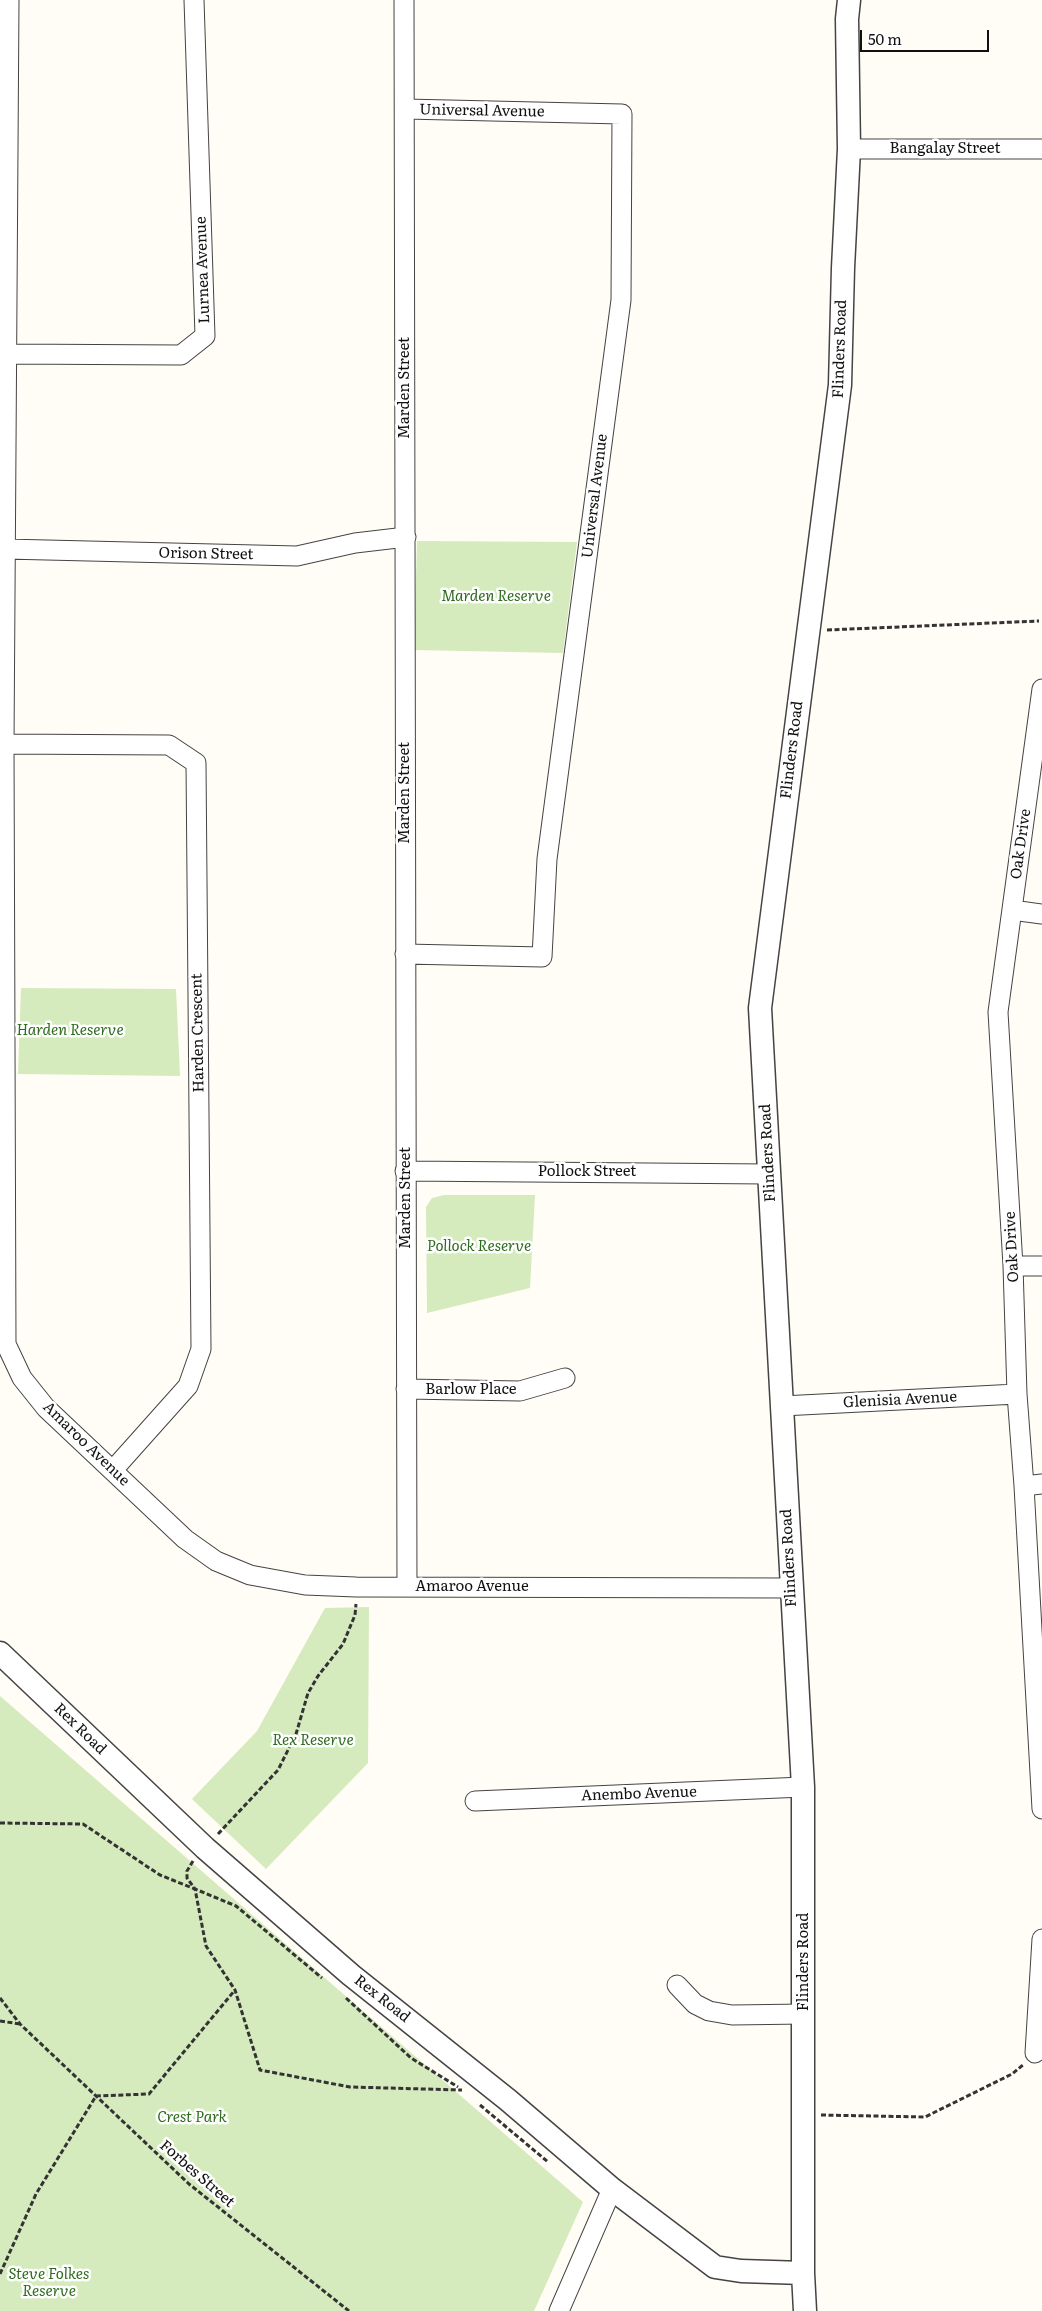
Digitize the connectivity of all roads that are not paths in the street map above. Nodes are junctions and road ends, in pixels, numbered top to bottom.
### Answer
1 (9, 0) edge
2 (194, 0) edge
3 (404, 0) edge
4 (849, 0) edge
5 (4, 93) edge
6 (405, 109) junction
7 (1042, 148) edge
8 (849, 149) junction
9 (8, 354) junction
10 (406, 537) junction
11 (5, 549) junction
12 (1042, 688) edge
13 (4, 744) junction
14 (1012, 910) junction
15 (1042, 914) edge
16 (405, 954) junction
17 (2, 1070) edge
18 (406, 1171) junction
19 (768, 1174) junction
20 (1013, 1266) junction
21 (1042, 1266) edge
22 (565, 1378) dead end
23 (406, 1389) junction
24 (1017, 1394) junction
25 (782, 1406) junction
26 (114, 1470) junction
27 (1033, 1485) edge
28 (407, 1587) junction
29 (790, 1588) junction
30 (0, 1653) edge
31 (803, 1787) junction
32 (475, 1801) dead end
33 (1042, 1809) edge
34 (1042, 1939) edge
35 (677, 1985) dead end
36 (804, 2014) junction
37 (1035, 2053) road end
38 (612, 2189) junction
39 (803, 2272) junction
40 (559, 2311) edge
41 (805, 2311) edge

1 - 5 street, Amaroo Avenue
2 - 9 street, Lurnea Avenue
3 - 6 street, Marden Street
4 - 8 street, Flinders Road
5 - 9 street, Amaroo Avenue
6 - 10 street, Marden Street
6 - 16 street, Universal Avenue
7 - 8 street, Bangalay Street
8 - 19 street, Flinders Road
9 - 11 street, Amaroo Avenue
10 - 11 street, Orison Street
10 - 16 street, Marden Street
11 - 13 street, Amaroo Avenue
12 - 14 street, Oak Drive
13 - 17 street, Amaroo Avenue
13 - 26 street, Harden Crescent
14 - 15 street
14 - 20 street, Oak Drive
16 - 18 street, Marden Street
17 - 26 street, Amaroo Avenue
18 - 19 street, Pollock Street
18 - 23 street, Marden Street
19 - 25 street, Flinders Road
20 - 21 street
20 - 24 street, Oak Drive
22 - 23 street, Barlow Place
23 - 28 street, Marden Street
24 - 25 street, Glenisia Avenue
24 - 27 street, Oak Drive
25 - 29 street, Flinders Road
26 - 28 street, Amaroo Avenue
27 - 33 street, Oak Drive
28 - 29 street, Amaroo Avenue
29 - 31 street, Flinders Road
30 - 38 street, Rex Road
31 - 32 street, Anembo Avenue
31 - 36 street, Flinders Road
34 - 37 street
35 - 36 street
36 - 39 street, Flinders Road
38 - 39 street, Rex Road
38 - 40 street
39 - 41 street, Flinders Road

